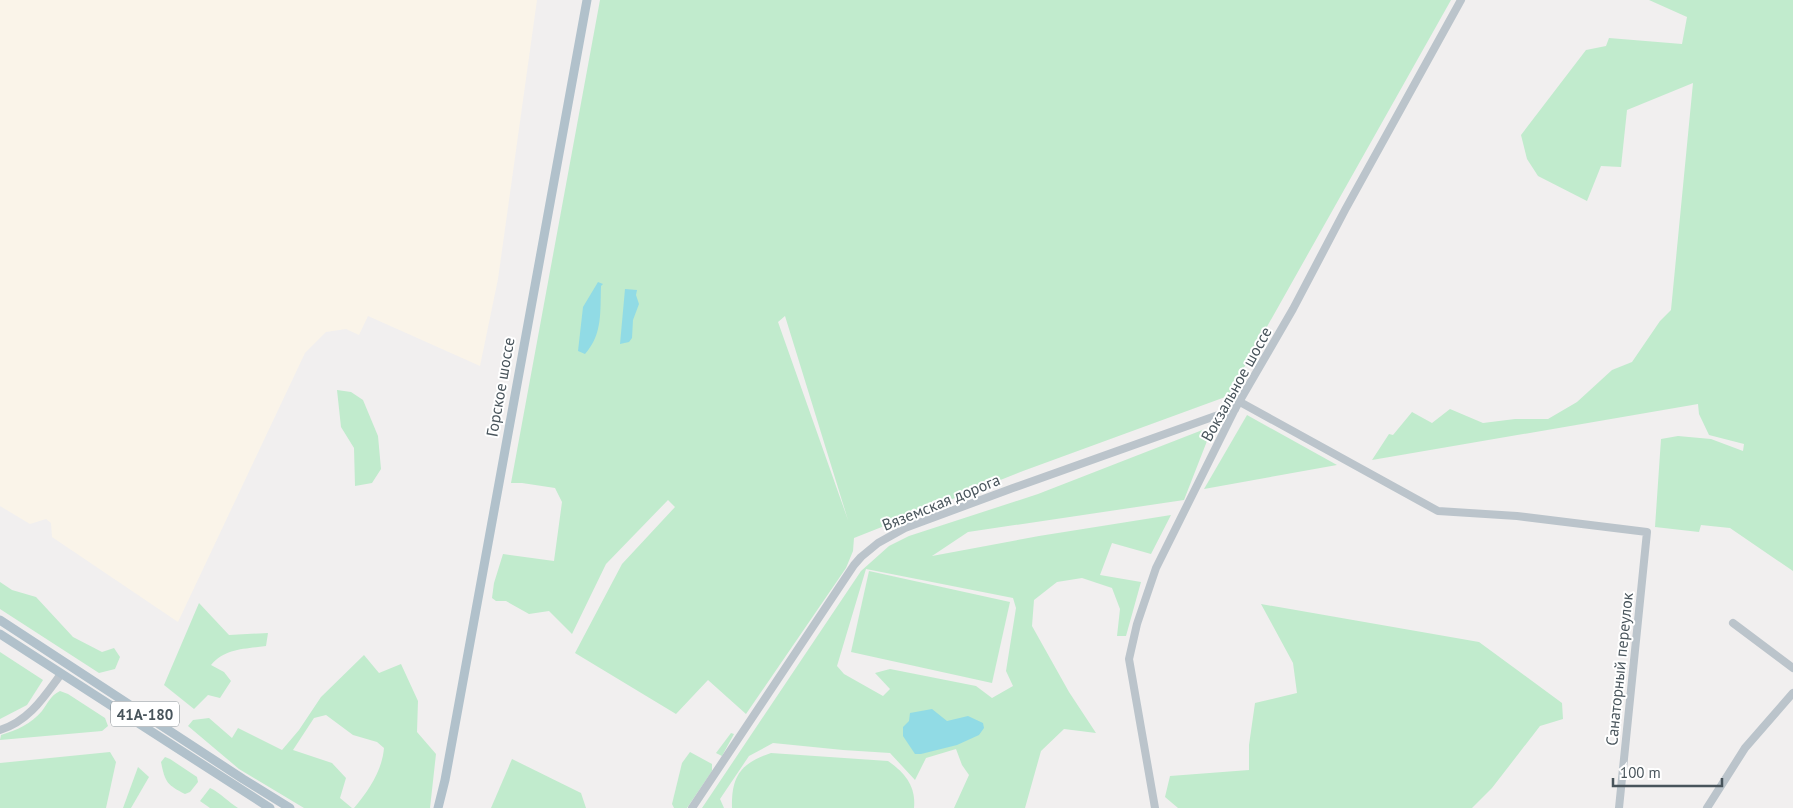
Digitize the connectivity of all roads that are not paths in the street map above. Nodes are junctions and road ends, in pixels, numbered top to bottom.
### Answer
1 (587, 0) edge
2 (1461, 0) edge
3 (1240, 402) junction
4 (1235, 409) junction
5 (0, 620) edge
6 (1733, 623) dead end
7 (0, 634) edge
8 (1792, 667) edge
9 (61, 674) junction
10 (1793, 693) edge
11 (0, 730) edge
12 (445, 780) junction
13 (270, 808) edge
14 (290, 808) edge
15 (438, 808) edge
16 (443, 808) edge
17 (692, 808) edge
18 (1155, 808) edge
19 (1619, 808) edge
20 (1707, 808) edge

1 - 12 main road, Горское шоссе
2 - 3 street, Вокзальное шоссе
3 - 4 street, Вокзальное шоссе
3 - 19 street, Санаторный переулок
4 - 17 street, Вяземская дорога
4 - 18 street, Вокзальное шоссе
5 - 14 main road, 41А-180
6 - 8 street
7 - 9 main road, 41А-180
9 - 11 street
9 - 13 main road, 41А-180
10 - 20 street
12 - 15 main road, Горское шоссе
12 - 16 main road, Горское шоссе

